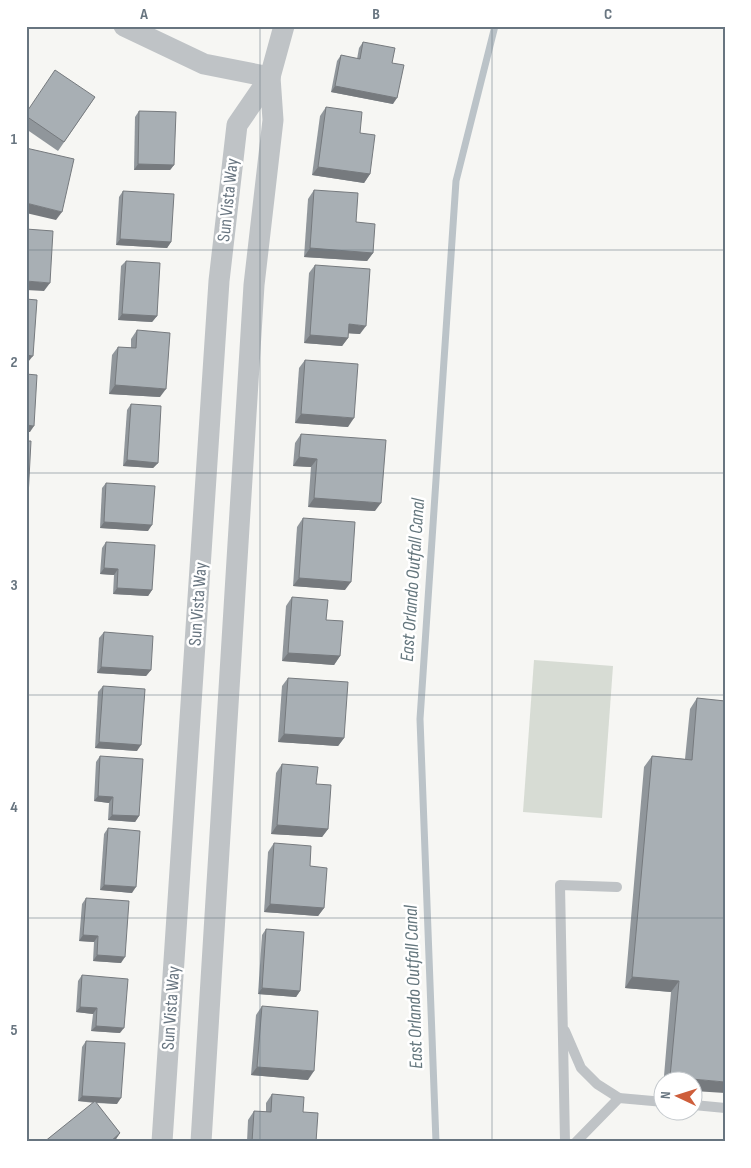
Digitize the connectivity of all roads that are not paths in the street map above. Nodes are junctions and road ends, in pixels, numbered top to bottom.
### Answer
1 (124, 26) edge
2 (284, 26) edge
3 (270, 77) junction
4 (617, 887) dead end
5 (563, 1026) junction
6 (619, 1098) junction
7 (654, 1101) edge
8 (704, 1106) edge
9 (725, 1108) edge
10 (162, 1142) edge
11 (201, 1142) edge
12 (565, 1142) edge
13 (576, 1142) edge

1 - 3 street
2 - 3 street, Sun Vista Way
3 - 10 street, Sun Vista Way
3 - 11 street, Sun Vista Way
4 - 5 lane
5 - 6 lane
5 - 12 lane
6 - 7 lane
6 - 13 lane
8 - 9 lane

